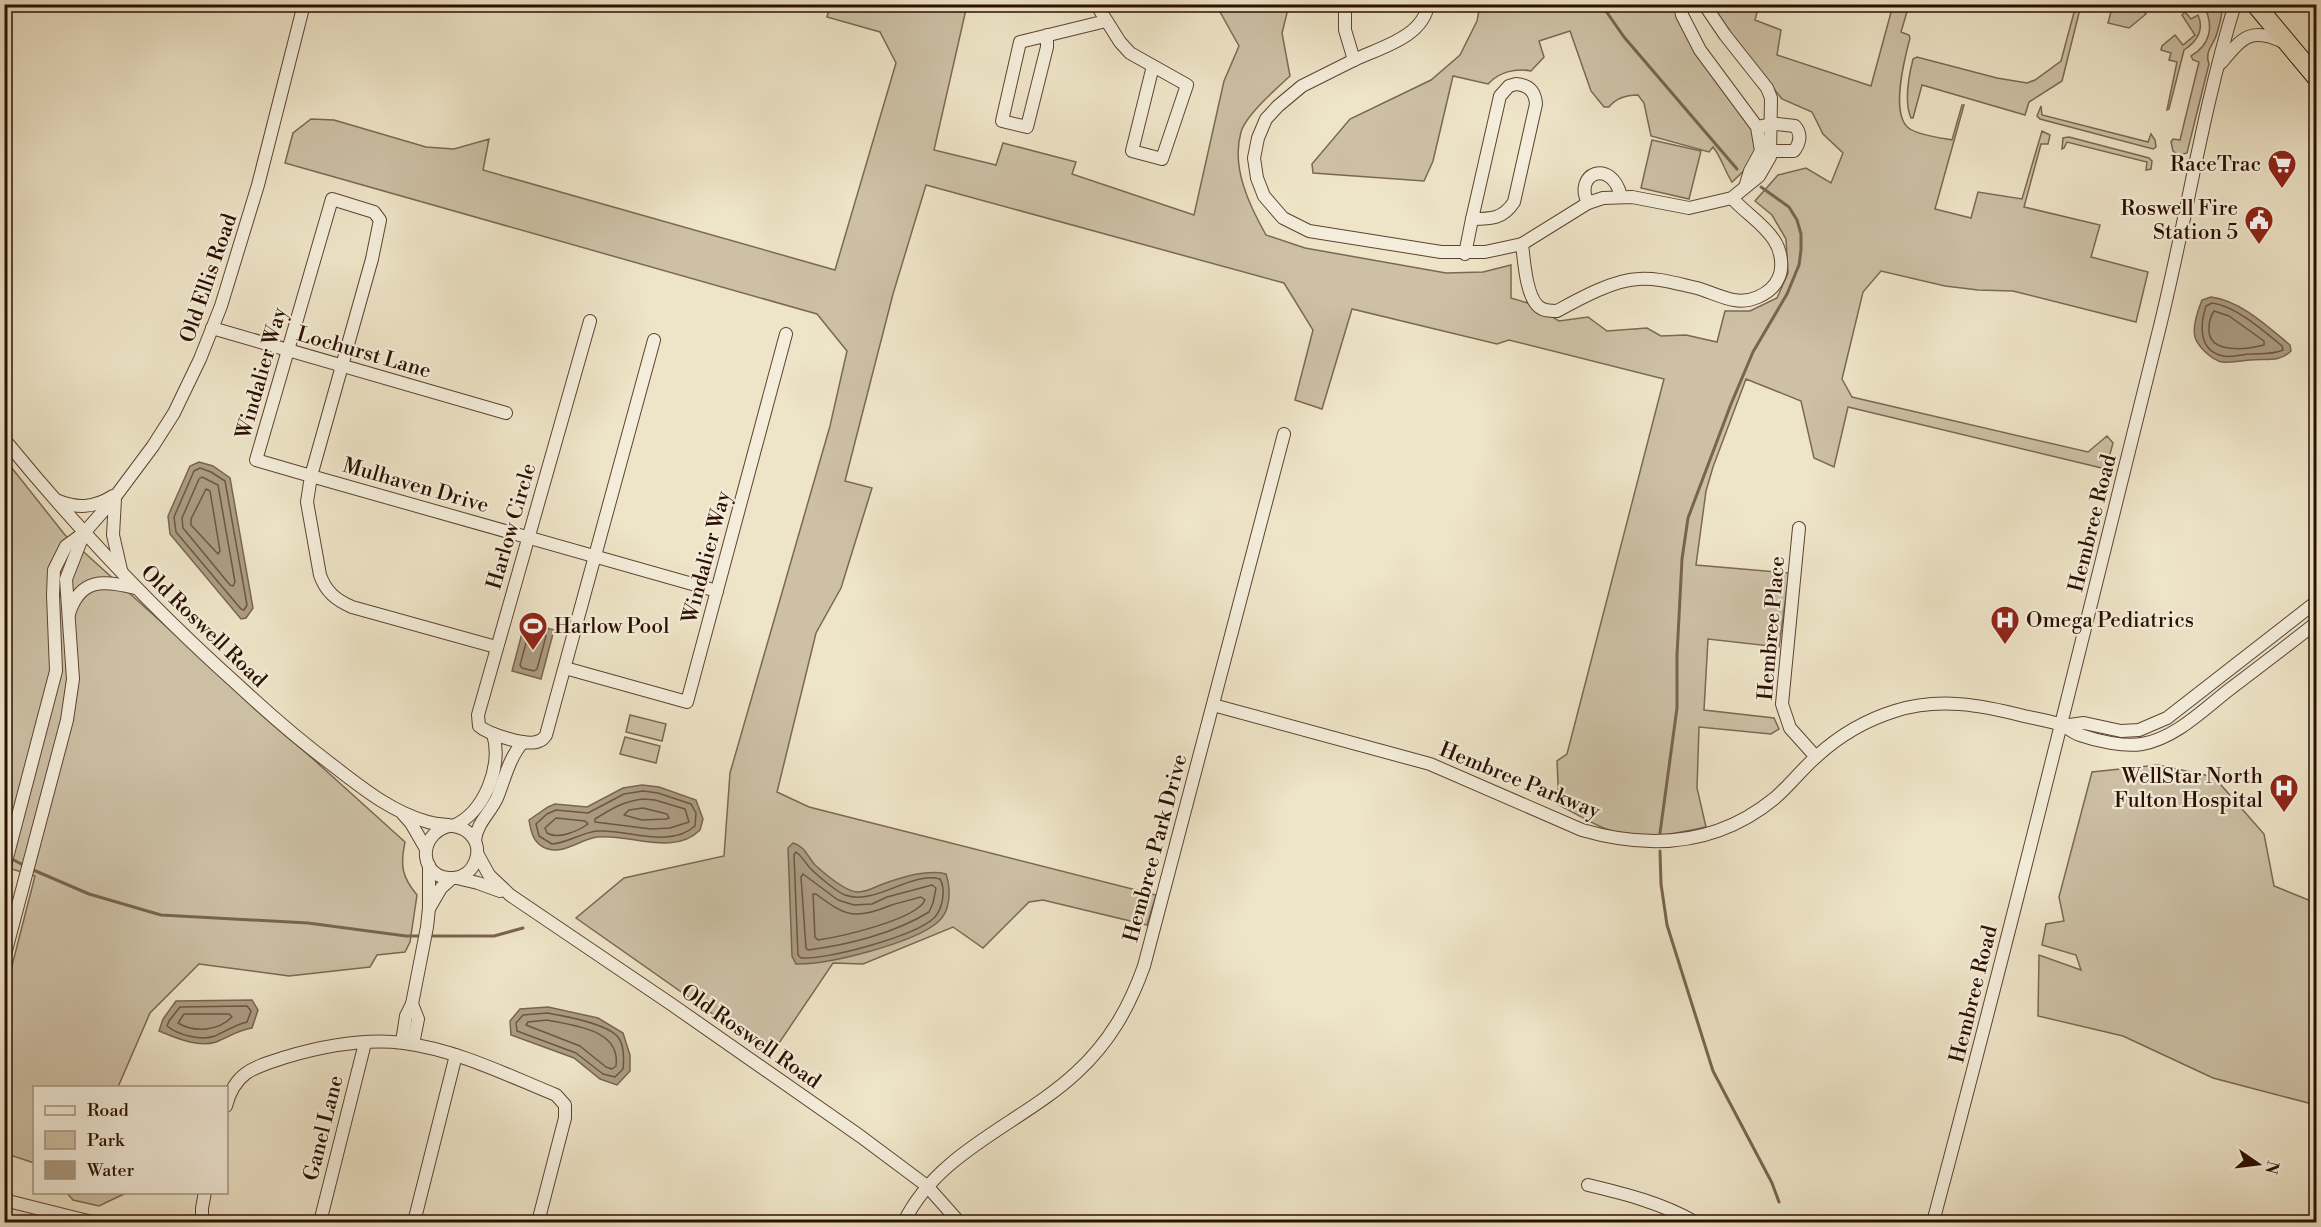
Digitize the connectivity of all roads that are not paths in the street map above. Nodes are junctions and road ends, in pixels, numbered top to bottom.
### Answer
1 (304, 4) edge
2 (1096, 4) edge
3 (1345, 4) edge
4 (1428, 4) edge
5 (1680, 4) edge
6 (1704, 4) edge
7 (2235, 4) edge
8 (2255, 4) edge
9 (1106, 21) junction
10 (1047, 35) junction
11 (2289, 44) junction
12 (1354, 60) junction
13 (2220, 64) junction
14 (1153, 66) junction
15 (2316, 77) edge
16 (1764, 126) junction
17 (1766, 151) junction
18 (1621, 196) junction
19 (1732, 198) junction
20 (1588, 203) junction
21 (1472, 219) junction
22 (1522, 244) junction
23 (1465, 254) junction
24 (590, 321) dead end
25 (212, 328) junction
26 (786, 334) dead end
27 (654, 340) dead end
28 (287, 351) junction
29 (342, 366) junction
30 (506, 413) dead end
31 (1284, 434) dead end
32 (4, 439) edge
33 (311, 476) junction
34 (117, 495) junction
35 (54, 500) junction
36 (1799, 528) dead end
37 (84, 533) junction
38 (528, 537) junction
39 (595, 556) junction
40 (124, 577) junction
41 (135, 588) junction
42 (717, 591) junction
43 (2316, 602) edge
44 (67, 618) junction
45 (2316, 623) edge
46 (496, 647) junction
47 (2254, 650) junction
48 (2264, 663) junction
49 (565, 668) junction
50 (1213, 705) junction
51 (2062, 726) junction
52 (493, 734) junction
53 (523, 742) junction
54 (1816, 757) junction
55 (402, 813) junction
56 (451, 826) junction
57 (475, 840) junction
58 (426, 849) junction
59 (478, 855) junction
60 (429, 865) junction
61 (4, 869) edge
62 (454, 878) junction
63 (510, 895) junction
64 (429, 908) junction
65 (4, 958) edge
66 (365, 1043) junction
67 (407, 1043) junction
68 (456, 1055) junction
69 (228, 1101) edge
70 (1588, 1185) dead end
71 (927, 1186) junction
72 (206, 1194) edge
73 (4, 1200) edge
74 (92, 1222) edge
75 (202, 1222) edge
76 (320, 1222) edge
77 (414, 1222) edge
78 (538, 1222) edge
79 (904, 1222) edge
80 (959, 1222) edge
81 (1695, 1222) edge
82 (1933, 1222) edge

1 - 25 street, Old Ellis Road
2 - 9 street
3 - 12 street
4 - 12 street
5 - 16 street
6 - 16 street
7 - 13 street, Hembree Road
8 - 11 highway
9 - 10 street
9 - 14 street
10 - 10 street
11 - 13 street
11 - 15 highway
12 - 23 street
13 - 51 street, Hembree Road
14 - 14 street
16 - 17 street
16 - 17 street
17 - 19 street
18 - 19 street
18 - 20 street
18 - 20 street
19 - 22 street
20 - 22 street
21 - 21 street
21 - 23 street
22 - 23 street
24 - 38 street, Harlow Circle
25 - 28 street, Lochurst Lane
25 - 34 street, Old Ellis Road
26 - 42 street, Windalier Way
27 - 39 street
28 - 29 street, Lochurst Lane
28 - 29 street, Windalier Way
28 - 33 street, Windalier Way
29 - 30 street, Lochurst Lane
29 - 33 street
31 - 50 street, Hembree Park Drive
32 - 35 street, Old Roswell Road
33 - 38 street, Mulhaven Drive
33 - 46 street
34 - 35 street
34 - 37 street, Old Ellis Road
34 - 40 street
35 - 37 street, Old Roswell Road
36 - 54 street, Hembree Place
37 - 40 street, Old Roswell Road
37 - 44 street
37 - 61 street
38 - 39 street, Mulhaven Drive
38 - 46 street, Harlow Circle
39 - 42 street, Mulhaven Drive
39 - 49 street
40 - 41 street, Old Roswell Road
41 - 44 street
41 - 55 street, Old Roswell Road
42 - 49 street, Windalier Way
43 - 47 street
44 - 65 street
45 - 48 street
46 - 52 street, Harlow Circle
47 - 48 street
47 - 51 street
48 - 51 street
49 - 53 street
50 - 54 street, Hembree Parkway
50 - 71 street, Hembree Park Drive
51 - 54 street, Hembree Parkway
51 - 82 street, Hembree Road
52 - 53 street
52 - 56 street
53 - 57 street
55 - 56 street, Old Roswell Road
55 - 58 street, Old Roswell Road
56 - 57 street, Old Roswell Road
56 - 58 street
57 - 59 street, Old Roswell Road
58 - 60 street, Old Roswell Road
59 - 62 street
59 - 63 street, Old Roswell Road
60 - 62 street, Old Roswell Road
60 - 64 street
62 - 63 street, Old Roswell Road
62 - 64 street
63 - 71 street, Old Roswell Road
64 - 67 street
66 - 67 street
66 - 69 street
66 - 76 street, Ganel Lane
67 - 68 street
68 - 77 street
68 - 78 street
70 - 81 street
71 - 79 street, Hembree Park Drive
71 - 80 street, Old Roswell Road
72 - 75 street
73 - 74 street

